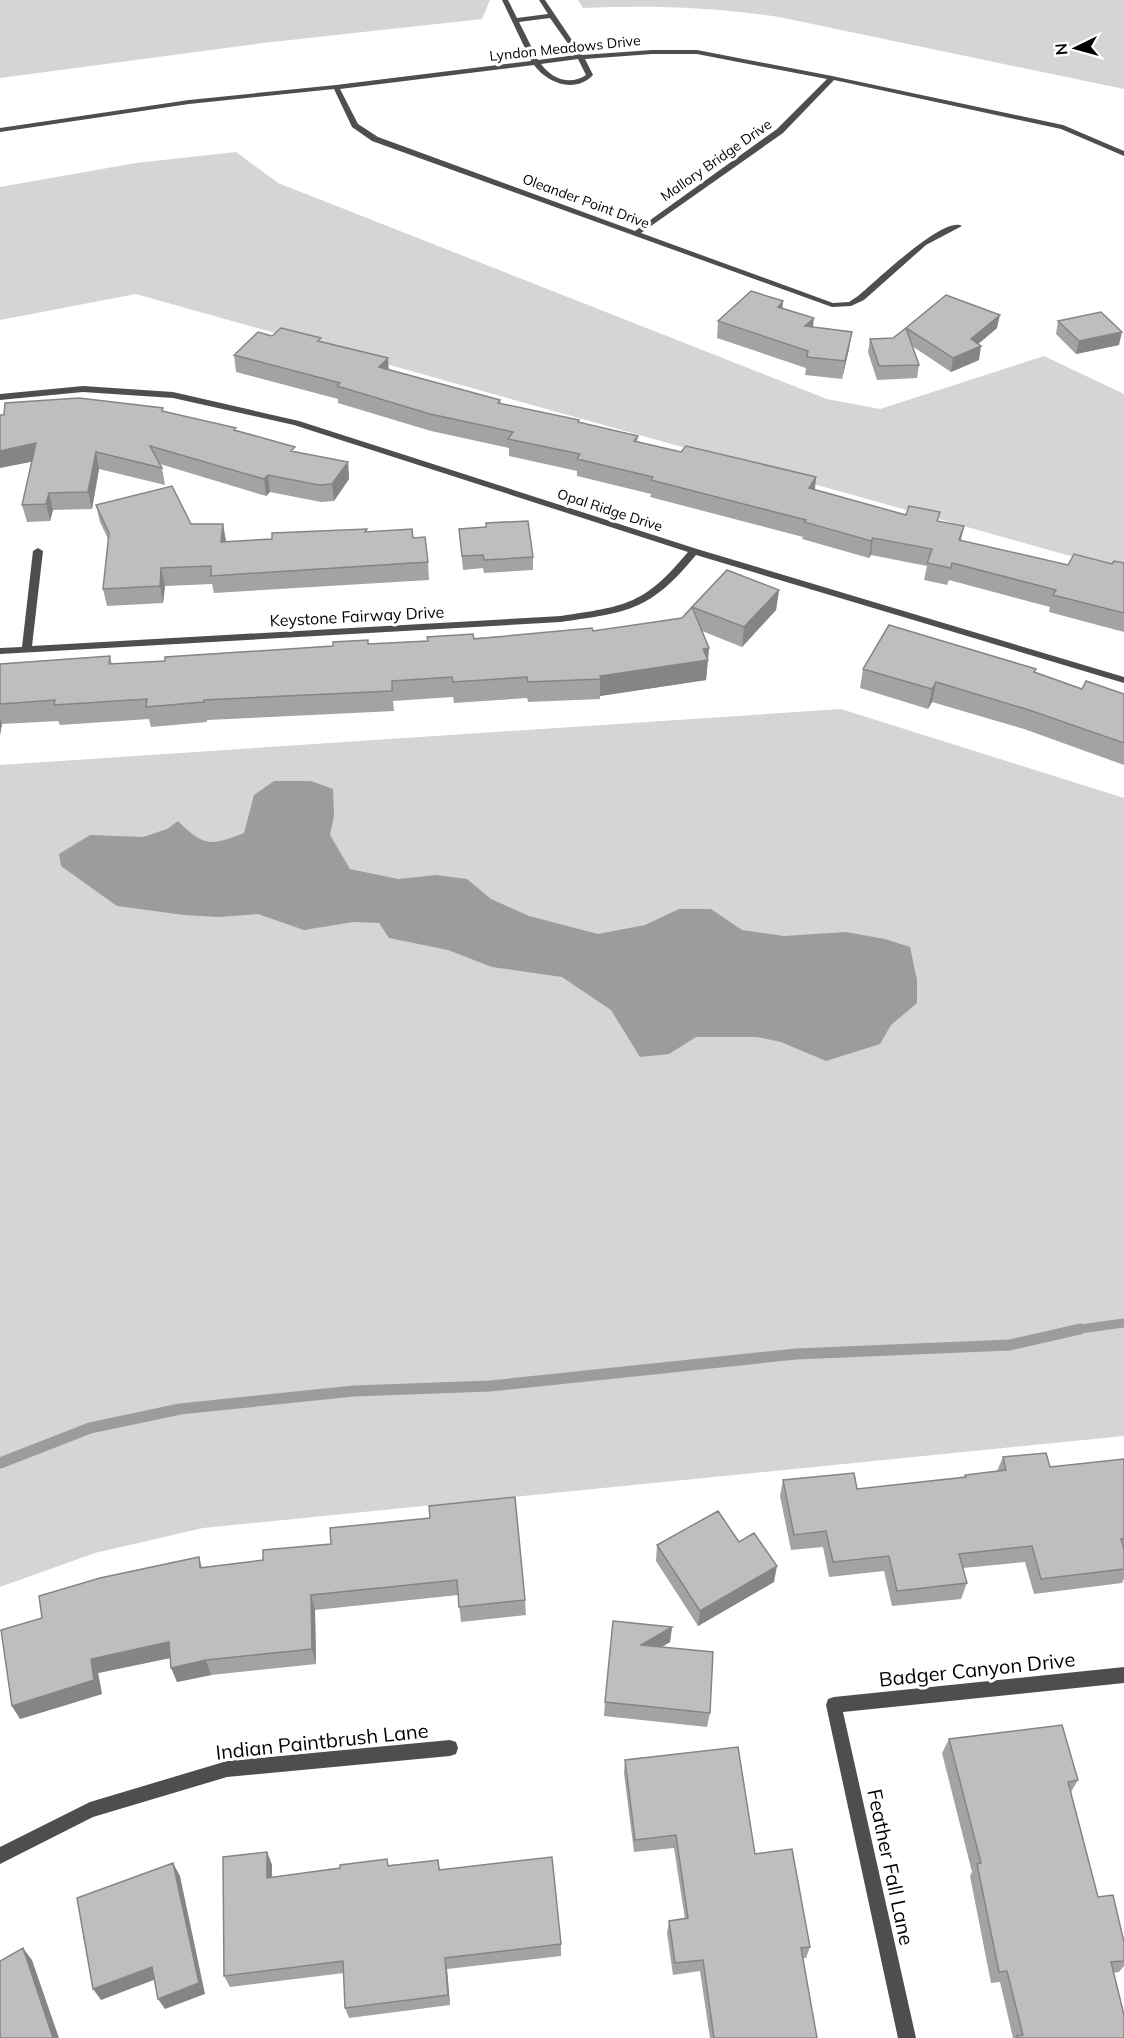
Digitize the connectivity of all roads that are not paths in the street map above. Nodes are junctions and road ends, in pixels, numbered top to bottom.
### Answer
1 (505, 0) edge
2 (542, 0) edge
3 (552, 16) junction
4 (515, 20) junction
5 (580, 57) junction
6 (537, 63) junction
7 (832, 78) junction
8 (336, 87) junction
9 (0, 130) edge
10 (1124, 154) edge
11 (958, 226) dead end
12 (635, 234) junction
13 (0, 397) edge
14 (38, 551) dead end
15 (694, 551) junction
16 (0, 651) edge
17 (26, 651) junction
18 (1124, 680) edge
19 (1124, 1675) edge
20 (834, 1705) joint
21 (450, 1748) dead end
22 (0, 1856) edge
23 (907, 2038) edge

1 - 4 street
2 - 3 street
3 - 4 street
3 - 5 street
4 - 6 street
5 - 6 street, Lyndon Meadows Drive
5 - 6 street
5 - 7 street, Lyndon Meadows Drive
6 - 8 street, Lyndon Meadows Drive
7 - 10 street, Lyndon Meadows Drive
7 - 12 street, Mallory Bridge Drive
8 - 9 street, Lyndon Meadows Drive
8 - 12 street, Oleander Point Drive
11 - 12 street, Oleander Point Drive
13 - 15 street, Opal Ridge Drive
14 - 17 street
15 - 17 street, Keystone Fairway Drive
15 - 18 street, Opal Ridge Drive
16 - 17 street, Keystone Fairway Drive
19 - 20 street, Badger Canyon Drive
20 - 23 street, Feather Fall Lane
21 - 22 street, Indian Paintbrush Lane

